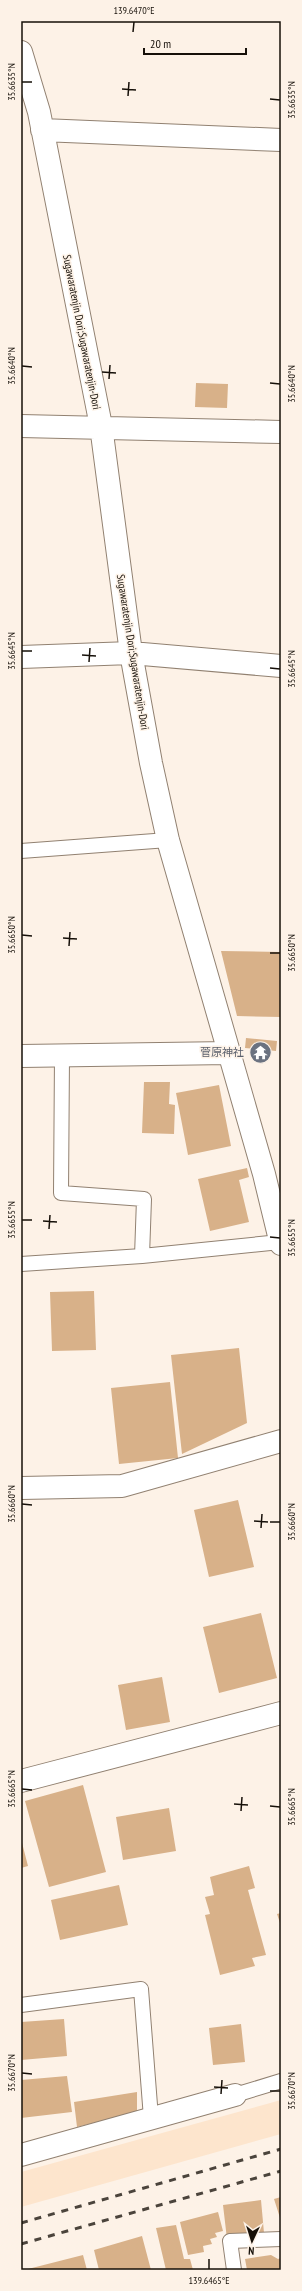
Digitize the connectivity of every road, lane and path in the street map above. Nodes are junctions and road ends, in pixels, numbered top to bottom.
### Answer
1 (21, 52) edge
2 (34, 118) edge
3 (281, 140) edge
4 (21, 426) edge
5 (101, 426) junction
6 (281, 432) edge
7 (131, 653) junction
8 (21, 657) edge
9 (281, 666) edge
10 (168, 840) junction
11 (21, 851) edge
12 (229, 1053) junction
13 (21, 1056) edge
14 (62, 1056) junction
15 (272, 1174) edge
16 (281, 1243) edge
17 (142, 1256) junction
18 (21, 1264) edge
19 (281, 1441) edge
20 (21, 1488) edge
21 (281, 1713) edge
22 (21, 1781) edge
23 (21, 2004) edge
24 (281, 2081) edge
25 (235, 2095) joint
26 (150, 2118) junction
27 (21, 2155) edge
28 (281, 2239) edge
29 (234, 2270) edge

1 - 2 street, Sugawaratenjin Dori;Sugawaratenjin-Dori
2 - 3 street
2 - 5 street, Sugawaratenjin Dori;Sugawaratenjin-Dori
4 - 5 street
5 - 6 street
5 - 7 street, Sugawaratenjin Dori;Sugawaratenjin-Dori
7 - 8 street
7 - 9 street
7 - 10 street, Sugawaratenjin Dori;Sugawaratenjin-Dori
10 - 11 lane
10 - 12 street, Sugawaratenjin Dori;Sugawaratenjin-Dori
12 - 14 street
12 - 15 street, Sugawaratenjin Dori;Sugawaratenjin-Dori
13 - 14 street
14 - 17 lane
15 - 16 street, Sugawaratenjin Dori;Sugawaratenjin-Dori
16 - 17 lane
17 - 18 lane
19 - 20 street
21 - 22 street
23 - 26 lane
24 - 25 lane
25 - 26 street
26 - 27 street
28 - 29 lane

